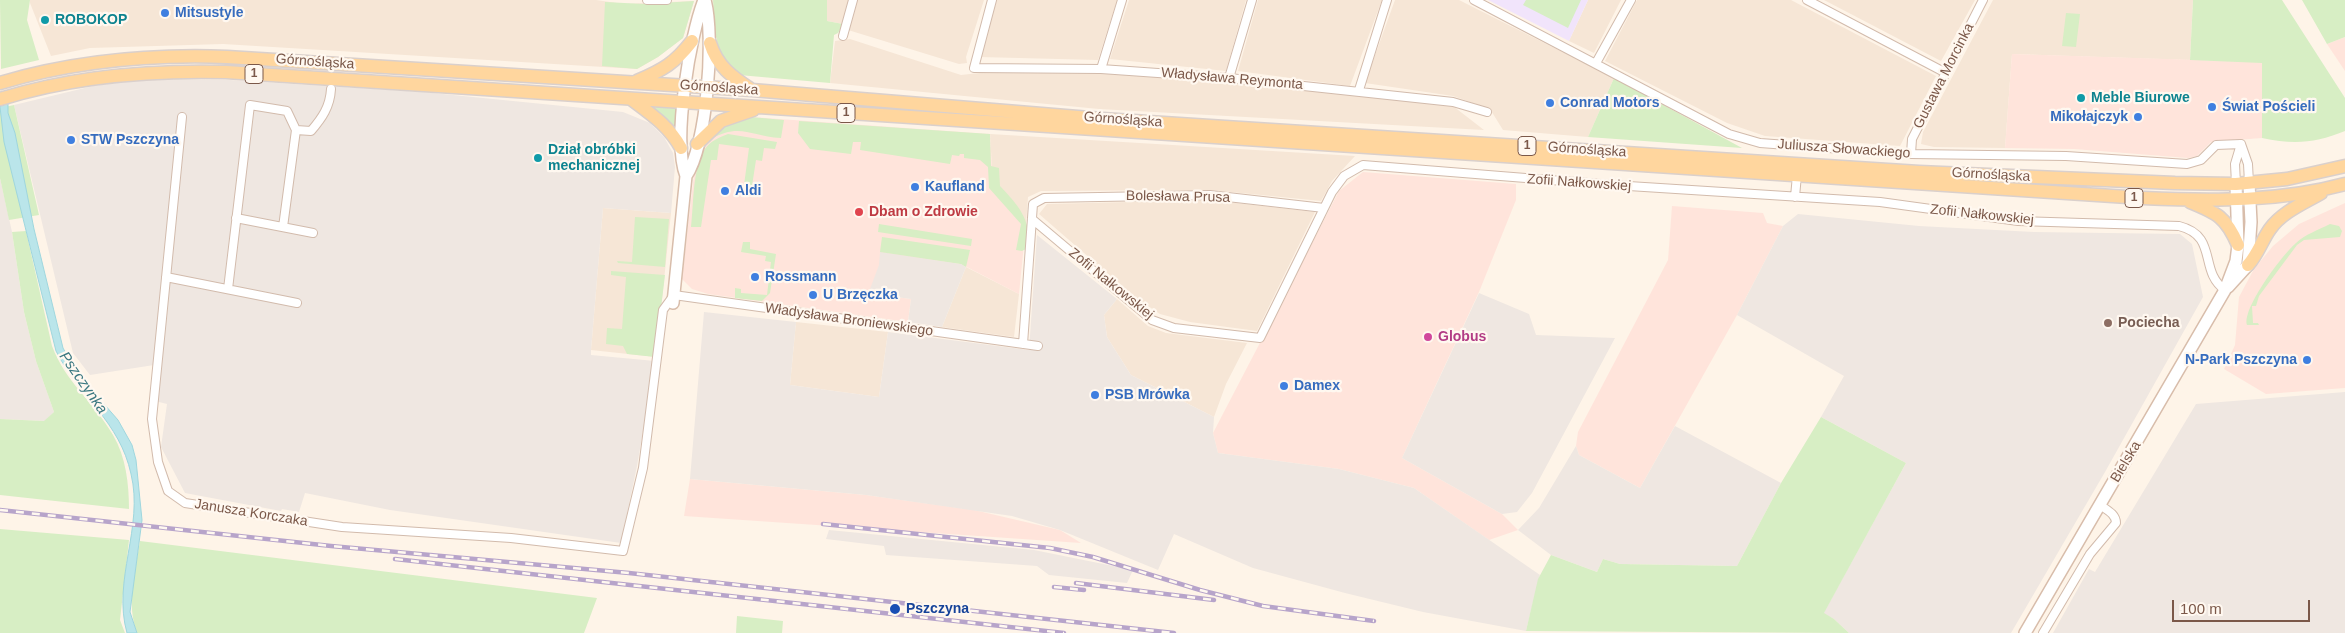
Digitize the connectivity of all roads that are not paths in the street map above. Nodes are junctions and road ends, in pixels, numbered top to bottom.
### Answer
1 (648, 0) edge
2 (667, 0) edge
3 (705, 0) edge
4 (853, 0) edge
5 (992, 0) edge
6 (1122, 0) edge
7 (1252, 0) edge
8 (1387, 0) edge
9 (1474, 0) edge
10 (1631, 0) edge
11 (1807, 0) edge
12 (1983, 0) edge
13 (843, 36) dead end
14 (692, 41) junction
15 (710, 43) junction
16 (1596, 63) junction
17 (1102, 69) junction
18 (1946, 73) junction
19 (1229, 78) junction
20 (4, 82) edge
21 (634, 82) junction
22 (685, 86) junction
23 (707, 87) junction
24 (331, 89) dead end
25 (752, 90) junction
26 (1359, 90) junction
27 (0, 99) edge
28 (631, 99) junction
29 (684, 102) junction
30 (705, 104) junction
31 (760, 107) junction
32 (1487, 112) dead end
33 (182, 117) dead end
34 (296, 130) junction
35 (697, 144) junction
36 (2241, 144) junction
37 (681, 148) junction
38 (1911, 154) junction
39 (2345, 166) edge
40 (686, 176) junction
41 (1797, 176) junction
42 (2243, 183) junction
43 (2345, 184) edge
44 (2330, 188) junction
45 (1795, 197) junction
46 (2251, 199) junction
47 (2186, 200) junction
48 (2237, 200) junction
49 (1324, 208) junction
50 (236, 218) junction
51 (1032, 219) junction
52 (283, 227) junction
53 (313, 233) dead end
54 (2238, 245) junction
55 (2248, 265) junction
56 (166, 277) junction
57 (228, 289) junction
58 (2225, 290) junction
59 (674, 299) junction
60 (297, 302) dead end
61 (1024, 344) junction
62 (1038, 346) dead end
63 (2100, 505) junction
64 (2025, 633) edge
65 (2043, 633) edge

1 - 2 street
3 - 14 main road
3 - 15 main road
4 - 13 street
5 - 17 street, Władysława Reymonta
6 - 17 street
7 - 19 street
8 - 26 street
9 - 16 street, Juliusza Słowackiego
10 - 16 street
11 - 18 street
12 - 18 street, Gustawa Morcinka
14 - 21 main road
14 - 22 main road
15 - 23 main road
15 - 25 main road
16 - 38 street, Juliusza Słowackiego
17 - 19 street, Władysława Reymonta
18 - 38 street, Gustawa Morcinka
19 - 26 street, Władysława Reymonta
20 - 21 main road, Górnośląska / 1
21 - 22 main road, Górnośląska / 1
22 - 23 main road, Górnośląska / 1
22 - 29 main road
23 - 25 main road, Górnośląska / 1
23 - 30 main road
24 - 34 street
25 - 42 main road, Górnośląska / 1
26 - 32 street, Władysława Reymonta
27 - 28 main road, Górnośląska / 1
28 - 29 main road, Górnośląska / 1
28 - 37 main road
29 - 30 main road, Górnośląska / 1
29 - 37 main road
30 - 31 main road, Górnośląska / 1
30 - 35 main road
31 - 35 main road
31 - 41 main road, Górnośląska / 1
33 - 56 street, Janusza Korczaka
34 - 50 street
34 - 52 street
35 - 40 main road
36 - 38 street, Juliusza Słowackiego
36 - 42 street
36 - 42 street
37 - 40 main road
39 - 42 main road, 1
40 - 59 main road
41 - 45 street
41 - 47 main road, Górnośląska / 1
42 - 46 main road
42 - 48 main road, Bielska
43 - 44 main road, 1
44 - 46 main road, 1
44 - 55 main road
45 - 49 street, Zofii Nałkowskiej
45 - 58 street, Zofii Nałkowskiej
46 - 48 main road, 1
46 - 55 main road
47 - 48 main road, Górnośląska / 1
47 - 54 main road
48 - 54 main road, Bielska
49 - 51 street, Bolesława Prusa
49 - 51 street, Zofii Nałkowskiej
50 - 52 street
50 - 57 street
51 - 61 street
52 - 53 street
54 - 58 main road, Bielska
55 - 58 main road, Bielska
56 - 57 street
56 - 59 street, Janusza Korczaka
57 - 60 street
58 - 63 main road, Bielska
59 - 61 street, Władysława Broniewskiego
61 - 62 street, Władysława Broniewskiego
63 - 64 main road, Bielska
63 - 65 street

